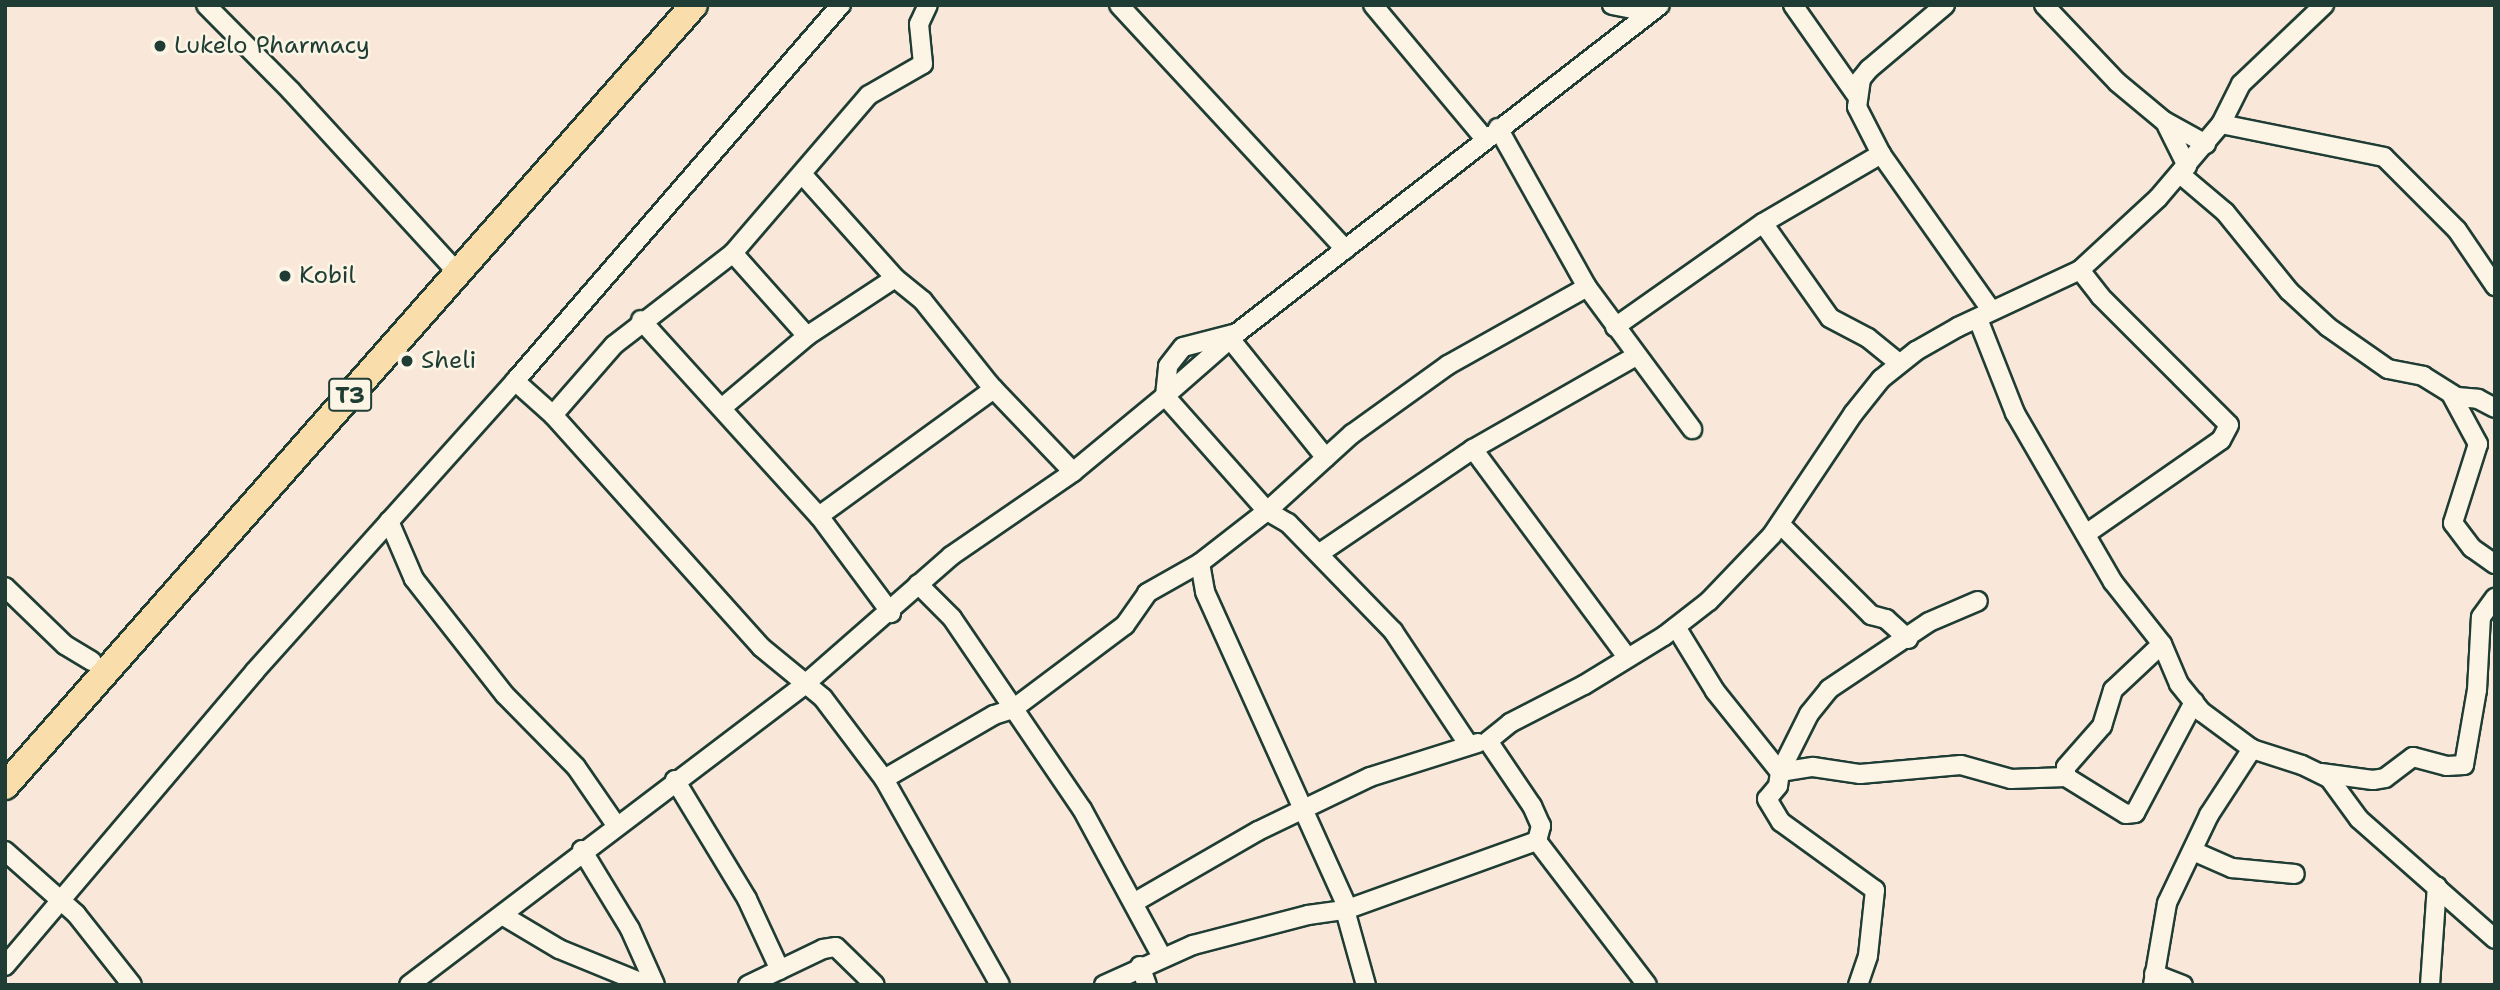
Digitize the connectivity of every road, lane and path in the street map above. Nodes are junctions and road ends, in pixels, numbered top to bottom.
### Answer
1 (205, 5) edge
2 (694, 5) edge
3 (841, 5) edge
4 (928, 5) edge
5 (1119, 5) edge
6 (1373, 5) edge
7 (1793, 5) edge
8 (2044, 5) edge
9 (1659, 6) edge
10 (2319, 7) edge
11 (1937, 9) edge
12 (1618, 41) junction
13 (1857, 96) junction
14 (2164, 121) junction
15 (2221, 124) junction
16 (1491, 134) junction
17 (2206, 144) junction
18 (1881, 154) junction
19 (2183, 170) junction
20 (802, 174) junction
21 (1763, 223) junction
22 (1345, 249) junction
23 (733, 253) junction
24 (2080, 270) junction
25 (457, 272) junction
26 (895, 278) junction
27 (2495, 286) edge
28 (1587, 287) junction
29 (1984, 314) junction
30 (641, 320) junction
31 (1615, 327) junction
32 (807, 336) junction
33 (1234, 336) junction
34 (1634, 357) junction
35 (1899, 363) junction
36 (515, 381) junction
37 (994, 389) junction
38 (2451, 394) junction
39 (1165, 396) junction
40 (724, 407) junction
41 (2495, 408) edge
42 (553, 415) junction
43 (1692, 429) dead end
44 (2487, 440) edge
45 (1474, 449) junction
46 (1326, 458) junction
47 (1073, 471) junction
48 (1267, 511) junction
49 (819, 516) junction
50 (388, 521) junction
51 (1780, 524) junction
52 (2087, 533) junction
53 (1320, 553) junction
54 (1200, 563) junction
55 (2495, 564) edge
56 (918, 584) junction
57 (5, 587) edge
58 (2495, 598) edge
59 (1978, 601) dead end
60 (891, 613) junction
61 (1676, 627) junction
62 (1909, 639) junction
63 (2162, 644) junction
64 (1627, 657) junction
65 (92, 661) dead end
66 (805, 684) junction
67 (2495, 684) edge
68 (2474, 687) junction
69 (2194, 702) junction
70 (1013, 709) junction
71 (1488, 741) junction
72 (1468, 744) junction
73 (2252, 749) junction
74 (1780, 772) junction
75 (2321, 773) junction
76 (2066, 777) junction
77 (884, 779) junction
78 (675, 780) junction
79 (5, 786) edge
80 (1301, 812) junction
81 (616, 825) junction
82 (1537, 841) junction
83 (582, 850) junction
84 (2193, 850) junction
85 (5, 851) edge
86 (2295, 874) dead end
87 (2437, 887) junction
88 (61, 900) junction
89 (1135, 902) junction
90 (1347, 909) junction
91 (502, 915) junction
92 (2495, 939) edge
93 (1162, 957) junction
94 (5, 966) edge
95 (1140, 966) junction
96 (780, 970) junction
97 (2154, 979) edge
98 (1857, 984) edge
99 (132, 985) edge
100 (409, 985) edge
101 (647, 985) edge
102 (655, 985) edge
103 (748, 985) edge
104 (875, 985) edge
105 (1000, 985) edge
106 (1104, 985) edge
107 (1147, 985) edge
108 (1366, 985) edge
109 (1647, 985) edge
110 (2183, 985) edge
111 (2430, 985) edge

1 - 25 street
2 - 25 highway, T3
3 - 36 street
4 - 20 street
5 - 22 street
6 - 16 street
7 - 13 street
8 - 14 street
9 - 12 street
9 - 12 street
10 - 15 street
11 - 13 street
12 - 16 street
13 - 18 street
14 - 17 street
14 - 19 street
15 - 17 street
15 - 27 street
16 - 22 street
16 - 28 street
17 - 19 street
18 - 21 street
18 - 29 street
19 - 24 street
19 - 38 street
20 - 23 street
20 - 26 street
21 - 31 street
21 - 35 street
22 - 33 street
23 - 30 street
23 - 32 street
24 - 29 street
24 - 52 street
25 - 79 highway, T3
26 - 32 street
26 - 37 street
28 - 31 street
28 - 46 street
29 - 35 street
29 - 52 street
30 - 40 street
30 - 42 street
31 - 34 street
32 - 40 street
33 - 39 street
33 - 39 street
33 - 46 street
34 - 43 street
34 - 45 street
35 - 51 street
36 - 42 street
36 - 50 street
37 - 47 street
37 - 49 street
38 - 41 street
38 - 44 street
39 - 47 street
39 - 48 street
40 - 49 street
42 - 66 street
44 - 55 street
45 - 53 street
45 - 64 street
46 - 48 street
47 - 56 street
48 - 53 street
48 - 54 street
49 - 60 street
50 - 81 street
50 - 88 street
51 - 61 street
51 - 62 street
52 - 63 street
53 - 72 street
54 - 70 street
54 - 80 street
56 - 60 street
56 - 70 street
57 - 65 street
58 - 68 street
59 - 62 street
60 - 66 street
61 - 64 street
61 - 74 street
62 - 74 street
63 - 69 street
63 - 76 street
64 - 71 street
66 - 77 street
66 - 78 street
67 - 68 street
68 - 75 street
69 - 73 street
69 - 76 street
70 - 77 street
70 - 89 street
71 - 72 street
71 - 82 street
72 - 80 street
73 - 75 street
73 - 84 street
74 - 76 street
74 - 98 street
75 - 87 street
77 - 105 street
78 - 81 street
78 - 96 street
80 - 89 street
80 - 90 street
81 - 83 street
82 - 90 street
82 - 109 street
83 - 91 street
83 - 102 street
84 - 86 street
84 - 97 street
85 - 88 street
87 - 92 street
87 - 111 street
88 - 94 street
88 - 99 street
89 - 93 street
90 - 93 street
90 - 108 street
91 - 100 street
91 - 101 street
93 - 95 street
95 - 106 street
95 - 107 street
96 - 103 street
96 - 104 street
97 - 110 street

